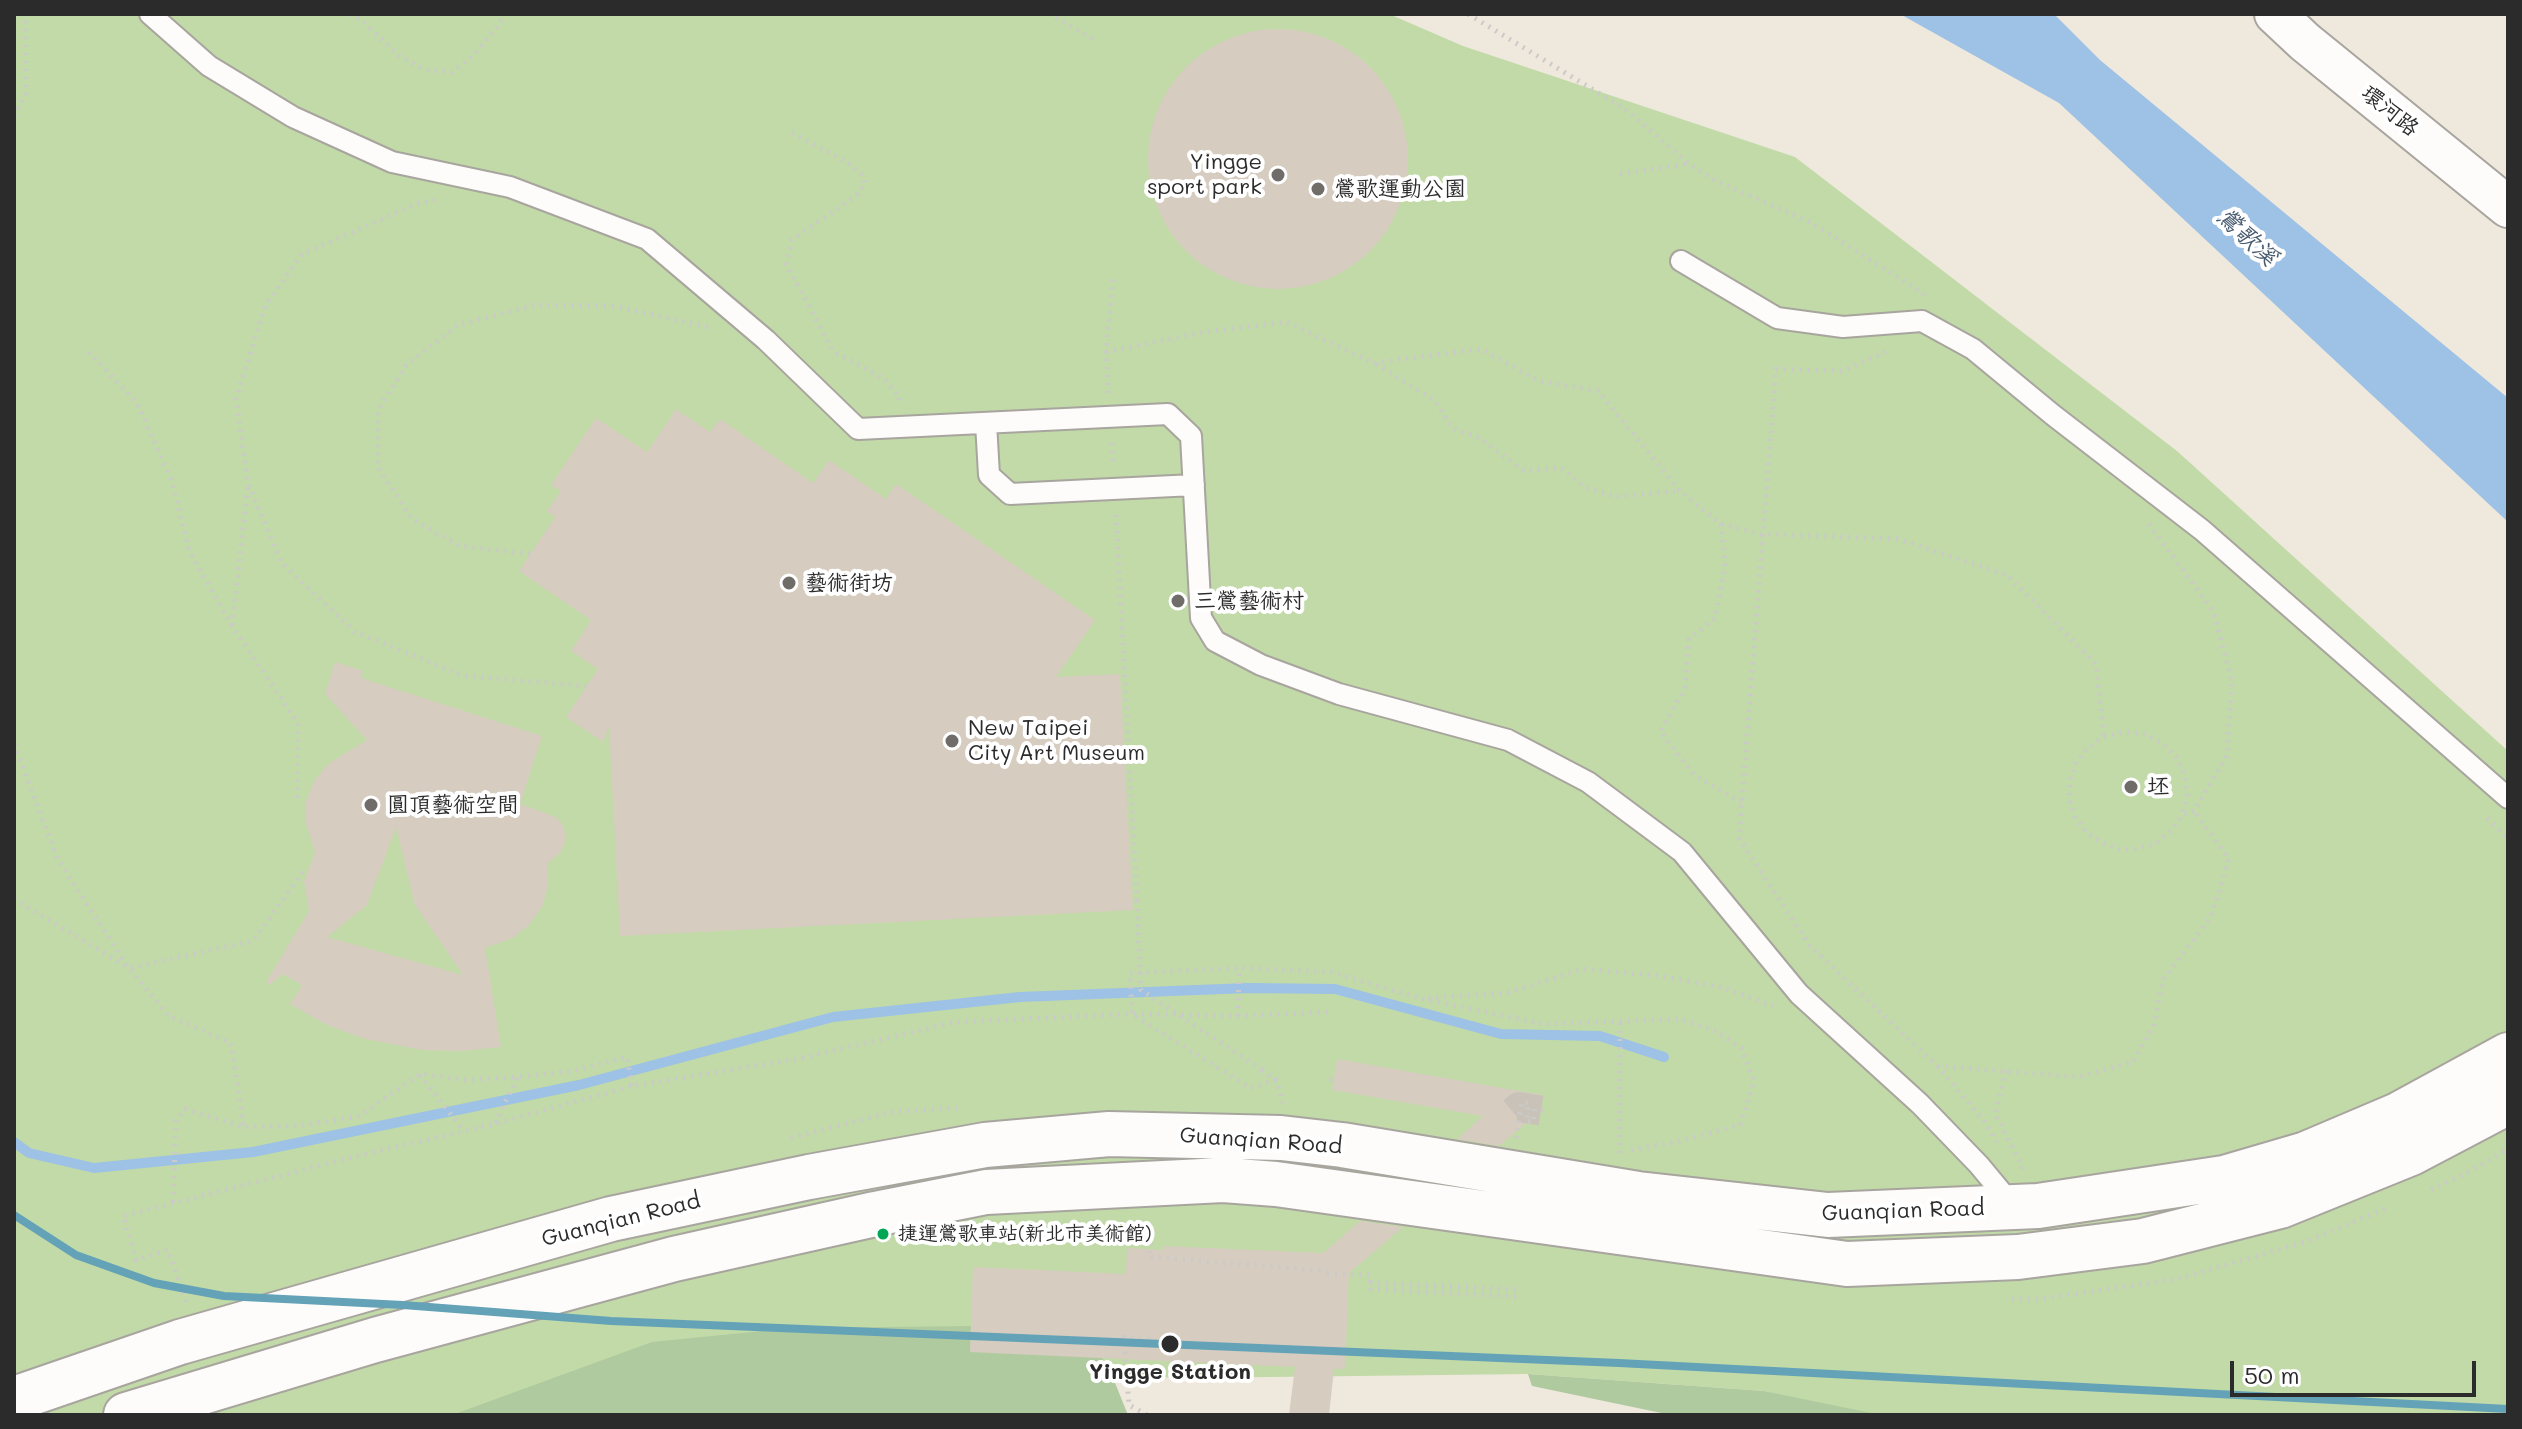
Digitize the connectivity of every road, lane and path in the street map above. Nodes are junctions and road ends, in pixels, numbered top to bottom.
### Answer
1 (25, 14) edge
2 (150, 14) edge
3 (350, 14) edge
4 (507, 14) edge
5 (1049, 14) edge
6 (1468, 14) edge
7 (2275, 14) edge
8 (1095, 40) dead end
9 (14, 116) edge
10 (792, 133) dead end
11 (1620, 174) dead end
12 (449, 198) dead end
13 (2508, 207) edge
14 (1681, 261) dead end
15 (1113, 278) dead end
16 (766, 340) junction
17 (1899, 347) dead end
18 (89, 352) dead end
19 (1106, 352) junction
20 (1374, 363) junction
21 (1110, 417) junction
22 (986, 423) junction
23 (887, 428) junction
24 (248, 483) junction
25 (1194, 485) junction
26 (1114, 489) junction
27 (1680, 491) junction
28 (2141, 513) dead end
29 (1721, 524) junction
30 (1761, 534) junction
31 (530, 554) dead end
32 (232, 626) junction
33 (587, 686) dead end
34 (2104, 737) junction
35 (14, 745) edge
36 (2508, 798) edge
37 (1742, 803) junction
38 (297, 804) dead end
39 (2194, 811) junction
40 (2182, 815) junction
41 (304, 870) dead end
42 (14, 899) edge
43 (129, 968) junction
44 (1239, 968) junction
45 (1724, 988) dead end
46 (1419, 998) junction
47 (1329, 1012) dead end
48 (1132, 1014) junction
49 (1238, 1016) junction
50 (1620, 1022) junction
51 (2508, 1055) edge
52 (1937, 1066) junction
53 (2006, 1071) junction
54 (420, 1074) junction
55 (517, 1077) junction
56 (1276, 1080) junction
57 (632, 1086) junction
58 (2508, 1102) edge
59 (1284, 1108) dead end
60 (1544, 1111) dead end
61 (494, 1124) junction
62 (244, 1127) junction
63 (464, 1131) junction
64 (1516, 1141) dead end
65 (1999, 1146) dead end
66 (2508, 1149) edge
67 (2018, 1191) junction
68 (2420, 1194) dead end
69 (173, 1202) junction
70 (2391, 1206) dead end
71 (1151, 1212) dead end
72 (1370, 1283) junction
73 (1516, 1289) dead end
74 (1518, 1297) dead end
75 (2010, 1299) dead end
76 (189, 1309) dead end
77 (1150, 1339) dead end
78 (14, 1399) edge
79 (126, 1415) edge
80 (1147, 1415) edge

1 - 9 path
2 - 16 lane
3 - 4 path
5 - 8 path
6 - 11 path
7 - 13 street, 環河路
10 - 23 path
12 - 24 path
14 - 36 lane
15 - 19 path
16 - 23 lane
16 - 31 path
17 - 30 path
18 - 32 path
19 - 20 path
19 - 21 path
20 - 27 path
20 - 27 path
21 - 22 lane
21 - 25 lane
21 - 26 path
22 - 23 lane
22 - 26 lane
24 - 32 path
24 - 33 path
25 - 26 lane
25 - 67 lane
26 - 56 path, bridge
27 - 29 path
28 - 39 path
29 - 30 path
29 - 37 path
30 - 34 path
30 - 37 path
32 - 38 path
34 - 40 path
34 - 40 path
35 - 43 path
37 - 52 path
39 - 40 path
39 - 53 path
41 - 43 path
42 - 43 path
43 - 62 path
44 - 46 path
44 - 48 path
44 - 49 path
45 - 46 path
46 - 50 path
47 - 49 path
48 - 49 path
48 - 56 path
48 - 57 path
50 - 50 path
51 - 67 street, Guanqian Road
52 - 53 path
52 - 65 path
53 - 67 path
54 - 55 path
54 - 62 path
54 - 63 path
55 - 57 path
55 - 61 path
56 - 59 path
57 - 61 path
58 - 79 street, Guanqian Road
60 - 64 path
61 - 63 path
62 - 69 path
63 - 69 path
66 - 68 path
67 - 78 street, Guanqian Road
69 - 76 path
70 - 75 path
71 - 72 path
72 - 73 path
72 - 74 path
77 - 80 path

